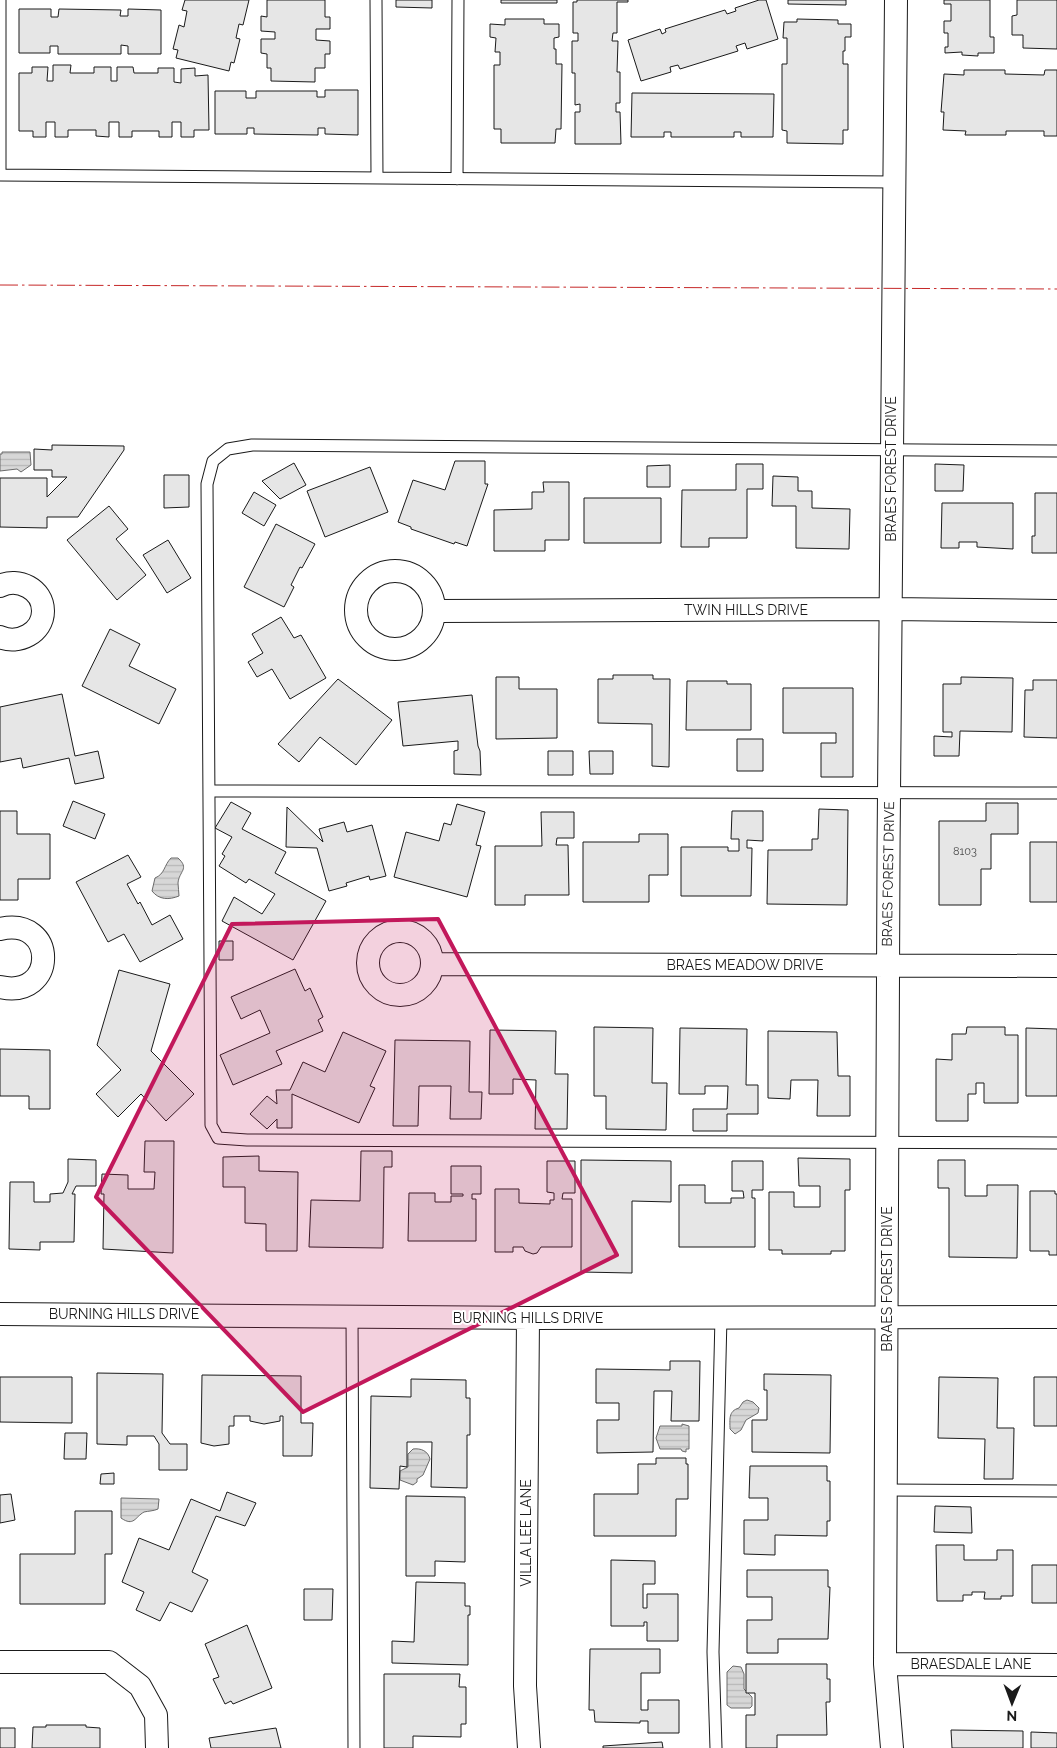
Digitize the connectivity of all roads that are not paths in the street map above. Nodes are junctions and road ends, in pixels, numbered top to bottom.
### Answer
1 (0, 0) edge
2 (376, 0) edge
3 (458, 0) edge
4 (896, 0) edge
5 (377, 177) junction
6 (457, 179) junction
7 (893, 182) junction
8 (891, 450) junction
9 (1057, 451) edge
10 (0, 586) edge
11 (890, 609) junction
12 (435, 611) dead end
13 (1057, 611) edge
14 (0, 637) edge
15 (208, 791) junction
16 (889, 793) junction
17 (1057, 793) edge
18 (0, 929) edge
19 (432, 964) dead end
20 (887, 965) junction
21 (1057, 966) edge
22 (0, 987) edge
23 (887, 1142) junction
24 (1057, 1143) edge
25 (0, 1314) edge
26 (352, 1316) junction
27 (887, 1316) junction
28 (721, 1317) junction
29 (1057, 1317) edge
30 (528, 1318) junction
31 (886, 1490) junction
32 (1057, 1491) edge
33 (0, 1662) edge
34 (885, 1664) junction
35 (1057, 1665) edge
36 (157, 1748) edge
37 (354, 1748) edge
38 (529, 1748) edge
39 (716, 1748) edge
40 (892, 1748) edge

1 - 5 lane
2 - 5 lane
3 - 6 lane
4 - 7 street, BRAES FOREST DRIVE
5 - 6 lane
6 - 7 lane
7 - 8 street, BRAES FOREST DRIVE
8 - 9 lane
8 - 11 street, BRAES FOREST DRIVE
8 - 15 lane
10 - 14 street
11 - 12 street, TWIN HILLS DRIVE
11 - 13 street, TWIN HILLS DRIVE
11 - 16 street, BRAES FOREST DRIVE
15 - 16 lane
15 - 23 lane
16 - 17 lane
16 - 20 street, BRAES FOREST DRIVE
18 - 22 street
19 - 20 street, BRAES MEADOW DRIVE
20 - 21 street, BRAES MEADOW DRIVE
20 - 23 street, BRAES FOREST DRIVE
23 - 24 lane
23 - 27 street, BRAES FOREST DRIVE
25 - 26 street, BURNING HILLS DRIVE
26 - 30 street, BURNING HILLS DRIVE
26 - 37 lane
27 - 28 street, BURNING HILLS DRIVE
27 - 29 street, BURNING HILLS DRIVE
27 - 31 street, BRAES FOREST DRIVE
28 - 30 street, BURNING HILLS DRIVE
28 - 39 lane
30 - 38 street, VILLA LEE LANE
31 - 32 lane
31 - 34 street, BRAES FOREST DRIVE
33 - 36 street
34 - 35 street, BRAESDALE LANE
34 - 40 street, BRAES FOREST DRIVE

